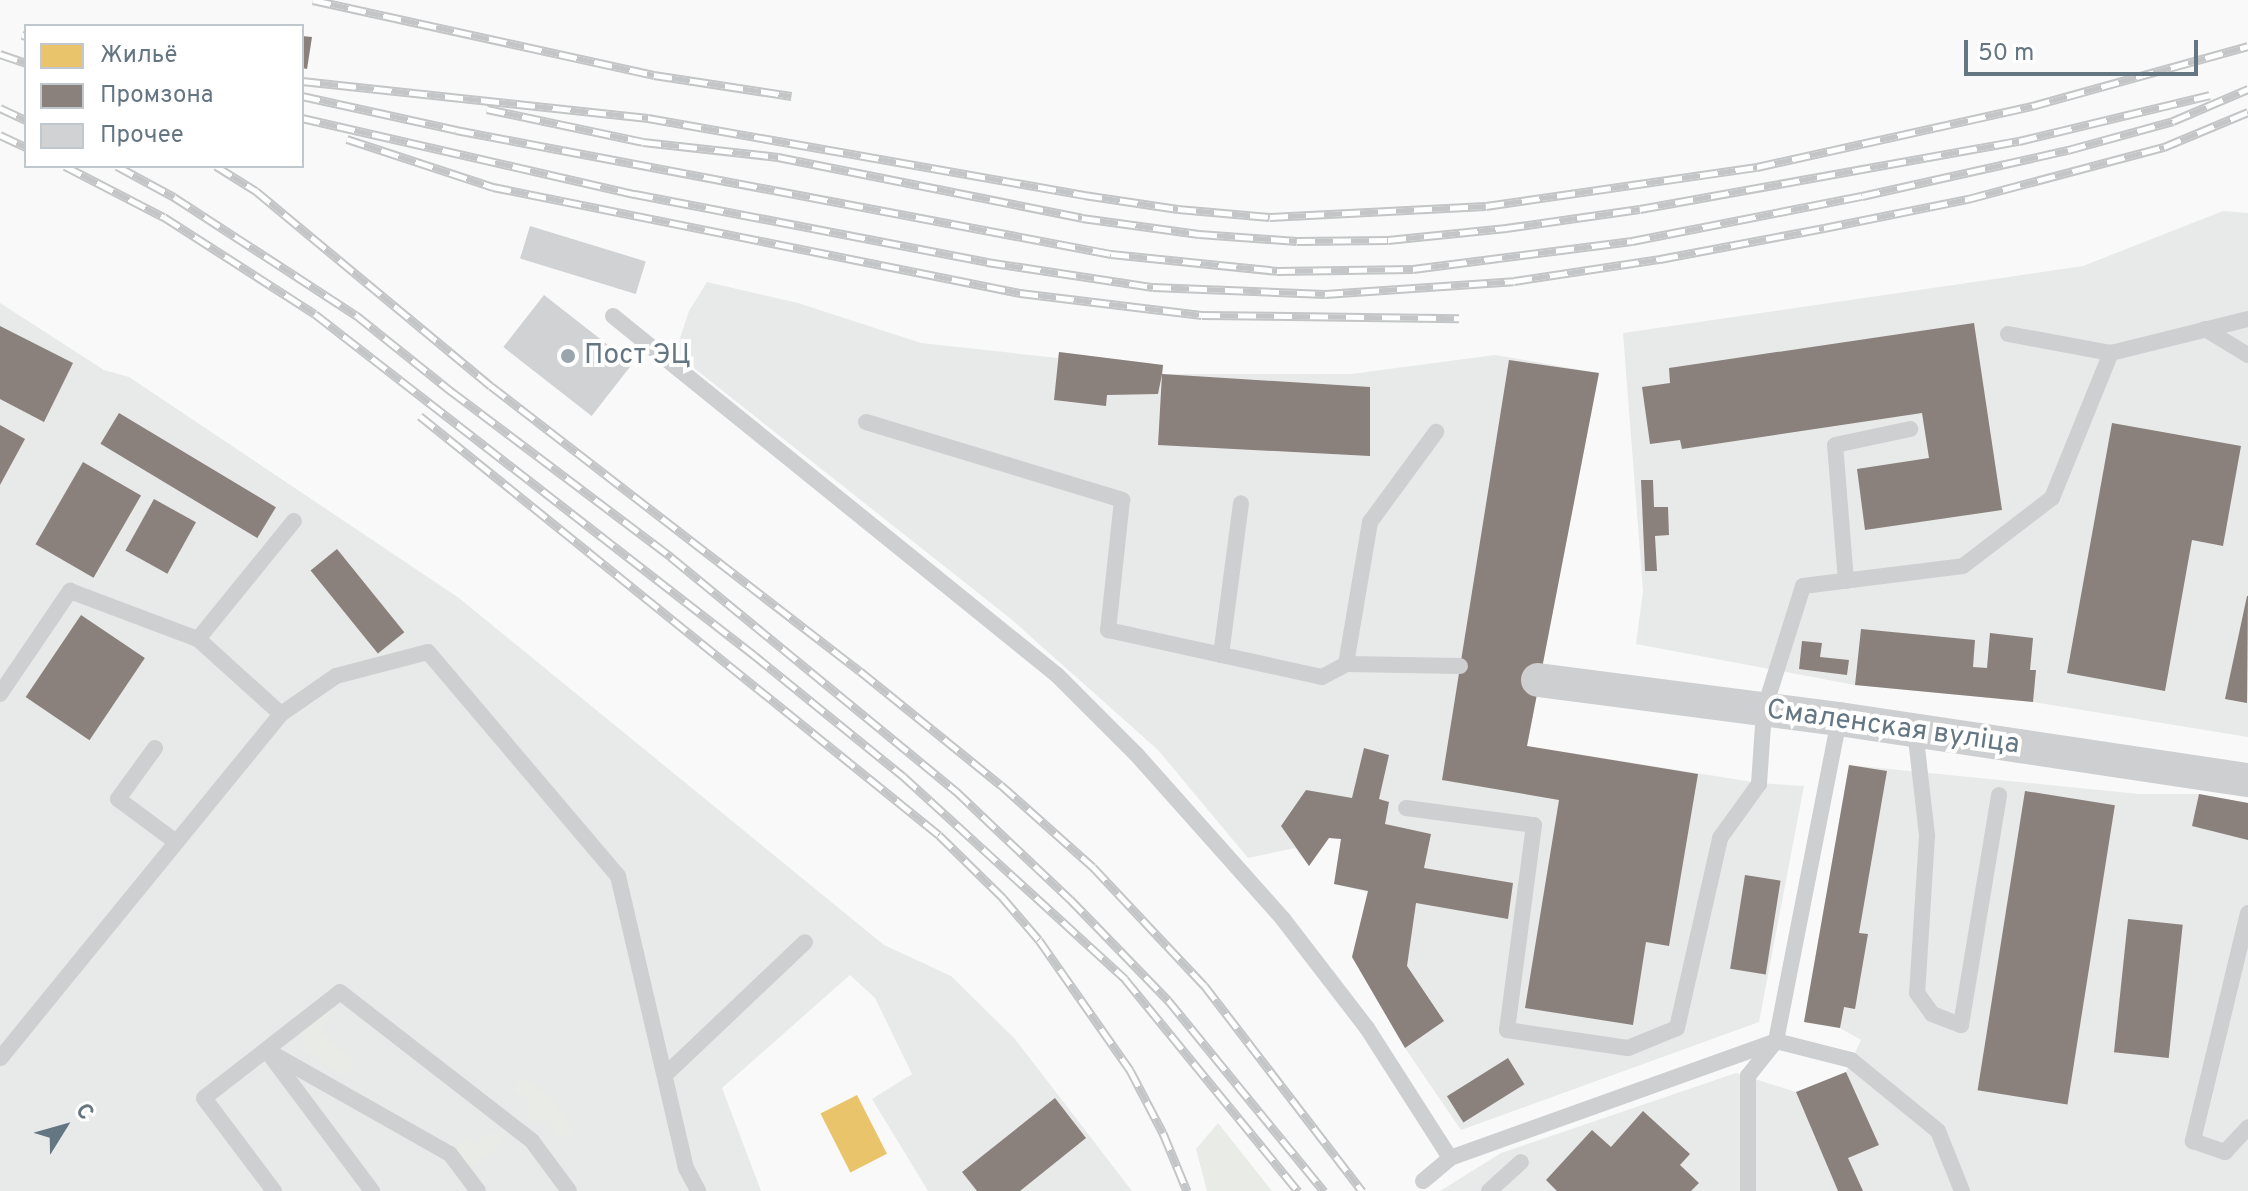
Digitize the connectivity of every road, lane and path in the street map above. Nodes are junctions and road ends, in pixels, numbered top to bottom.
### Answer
1 (613, 316) dead end
2 (2248, 319) edge
3 (2205, 329) junction
4 (2008, 334) dead end
5 (2111, 353) junction
6 (2248, 355) edge
7 (866, 422) dead end
8 (1910, 429) dead end
9 (1436, 432) dead end
10 (1241, 503) dead end
11 (294, 521) dead end
12 (1846, 581) junction
13 (198, 639) junction
14 (1221, 655) junction
15 (1346, 664) junction
16 (1460, 666) dead end
17 (1538, 680) dead end
18 (0, 694) edge
19 (1764, 710) junction
20 (281, 714) junction
21 (1839, 719) junction
22 (1915, 730) junction
23 (155, 748) dead end
24 (2248, 780) edge
25 (1999, 795) dead end
26 (1406, 808) dead end
27 (176, 842) junction
28 (2248, 913) edge
29 (805, 942) dead end
30 (1776, 1041) junction
31 (266, 1050) junction
32 (3, 1051) edge
33 (665, 1075) junction
34 (2248, 1127) edge
35 (1450, 1158) junction
36 (1521, 1162) dead end
37 (1423, 1181) dead end
38 (274, 1191) edge
39 (372, 1191) edge
40 (478, 1191) edge
41 (569, 1191) edge
42 (698, 1191) edge
43 (1489, 1191) edge
44 (1748, 1191) edge
45 (1962, 1191) edge

1 - 35 lane
2 - 3 lane
3 - 5 lane
3 - 6 lane
4 - 5 lane
5 - 12 lane
7 - 14 lane
8 - 12 lane
9 - 15 lane
10 - 14 lane
11 - 13 lane
12 - 19 lane
13 - 18 lane
13 - 20 lane
14 - 15 lane
15 - 16 lane
17 - 19 street, Смаленская вуліца
19 - 21 street, Смаленская вуліца
19 - 26 lane
20 - 27 lane
20 - 33 lane
21 - 22 street, Смаленская вуліца
21 - 30 lane
22 - 24 street, Смаленская вуліца
22 - 25 lane
23 - 27 lane
27 - 32 lane
28 - 34 lane
29 - 33 lane
30 - 35 lane
30 - 44 lane
30 - 45 lane
31 - 38 lane
31 - 39 lane
31 - 40 lane
31 - 41 lane
33 - 42 lane
35 - 37 lane
36 - 43 lane

